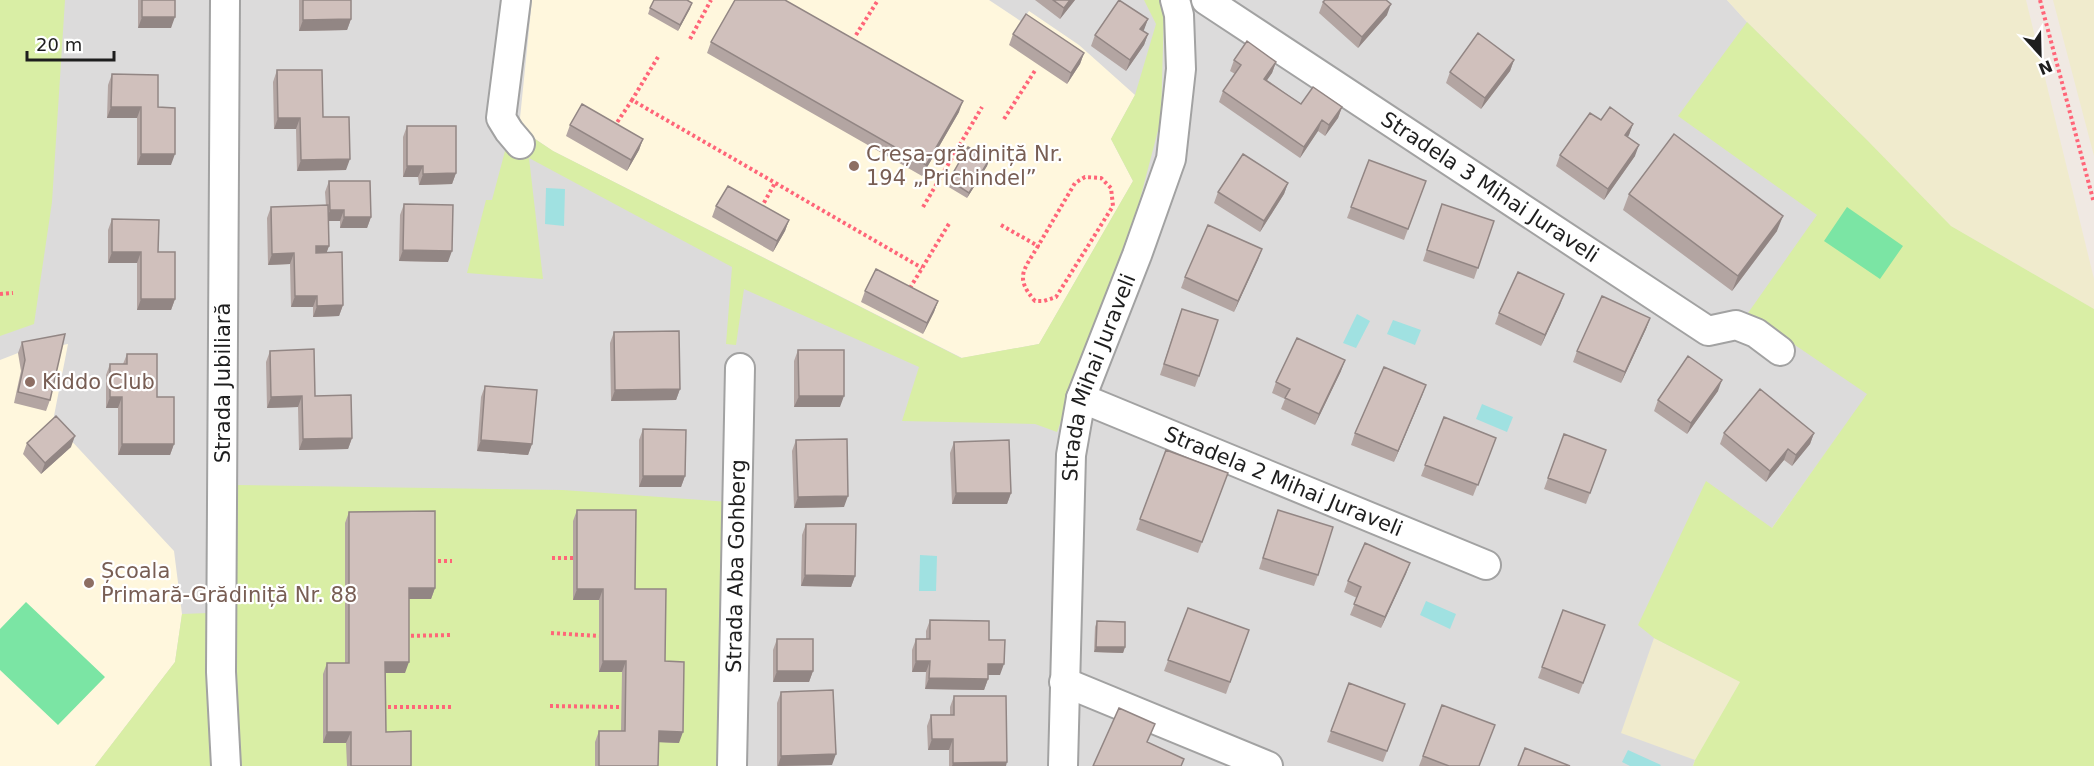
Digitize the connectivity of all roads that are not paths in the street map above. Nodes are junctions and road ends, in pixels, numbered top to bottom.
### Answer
1 (225, 0) edge
2 (516, 0) edge
3 (1175, 0) edge
4 (1206, 0) edge
5 (520, 144) dead end
6 (1780, 351) dead end
7 (740, 368) dead end
8 (1081, 398) junction
9 (1486, 565) dead end
10 (1064, 682) junction
11 (226, 766) edge
12 (732, 766) edge
13 (1063, 766) edge
14 (1268, 766) edge

1 - 11 street, Strada Jubiliară
2 - 5 street
3 - 8 street, Strada Mihai Juraveli
4 - 6 street, Stradela 3 Mihai Juraveli
7 - 12 street, Strada Aba Gohberg
8 - 9 street, Stradela 2 Mihai Juraveli
8 - 10 street, Strada Mihai Juraveli
10 - 13 street, Strada Mihai Juraveli
10 - 14 street

